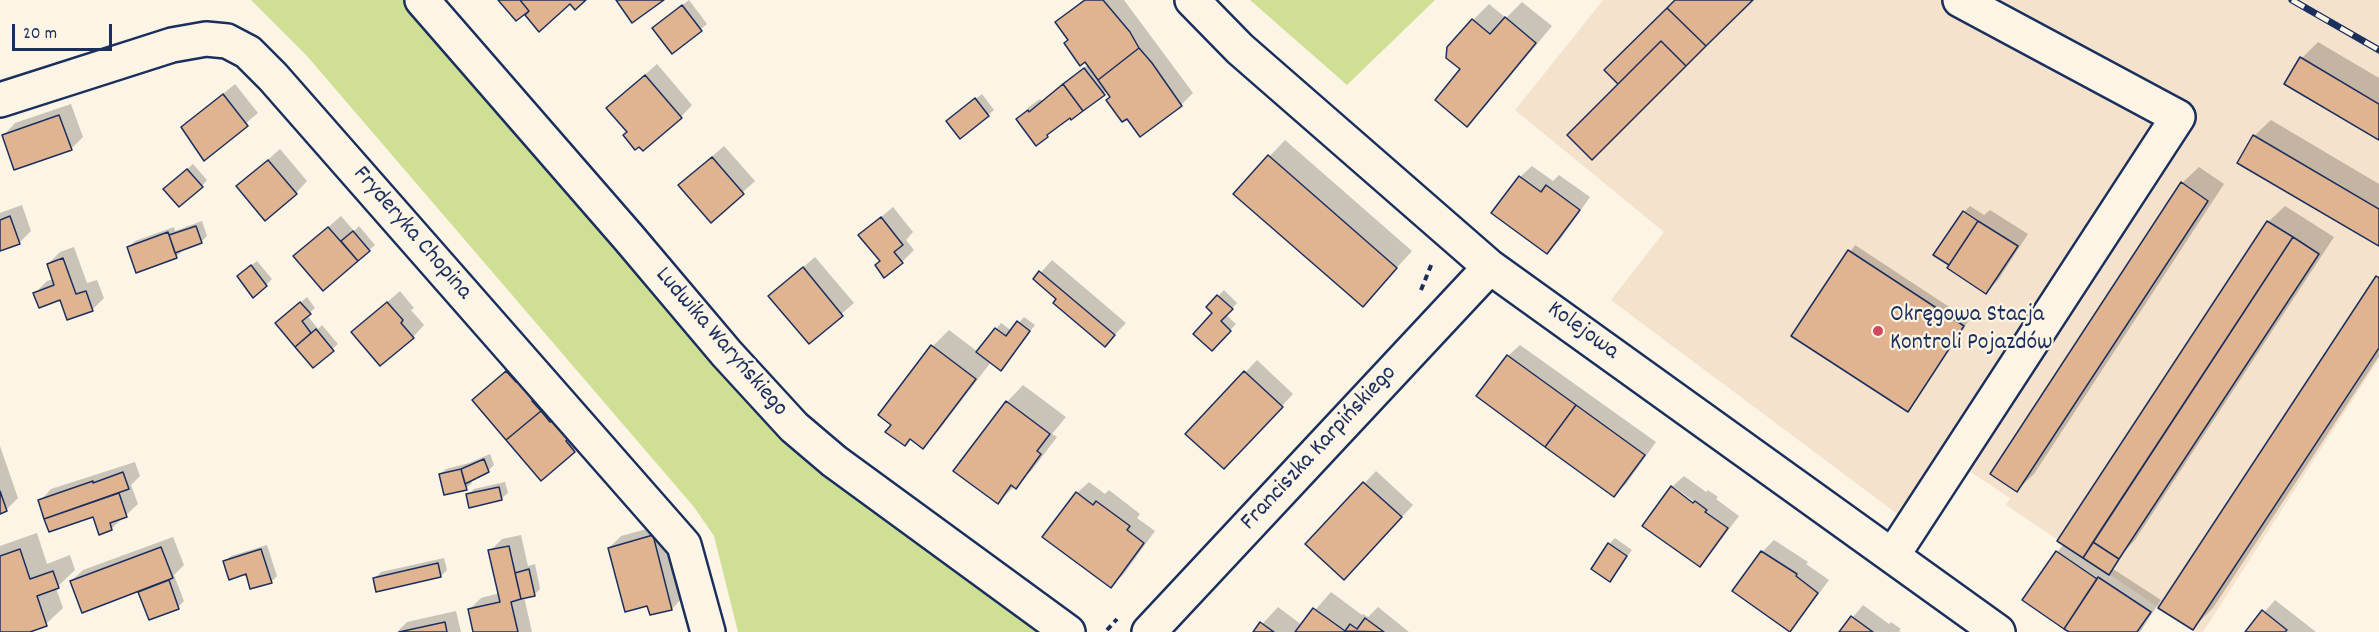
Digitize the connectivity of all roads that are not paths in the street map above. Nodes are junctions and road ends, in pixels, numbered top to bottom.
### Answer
1 (422, 0) edge
2 (1192, 0) edge
3 (1960, 0) edge
4 (0, 100) edge
5 (1490, 267) junction
6 (1893, 555) junction
7 (708, 632) edge
8 (1068, 632) edge
9 (1149, 632) edge
10 (1998, 632) edge

1 - 8 street, Ludwika Waryńskiego
2 - 5 street, Kolejowa
3 - 6 street
4 - 7 street, Fryderyka Chopina
5 - 6 street, Kolejowa
5 - 9 street, Franciszka Karpińskiego
6 - 10 street, Kolejowa

